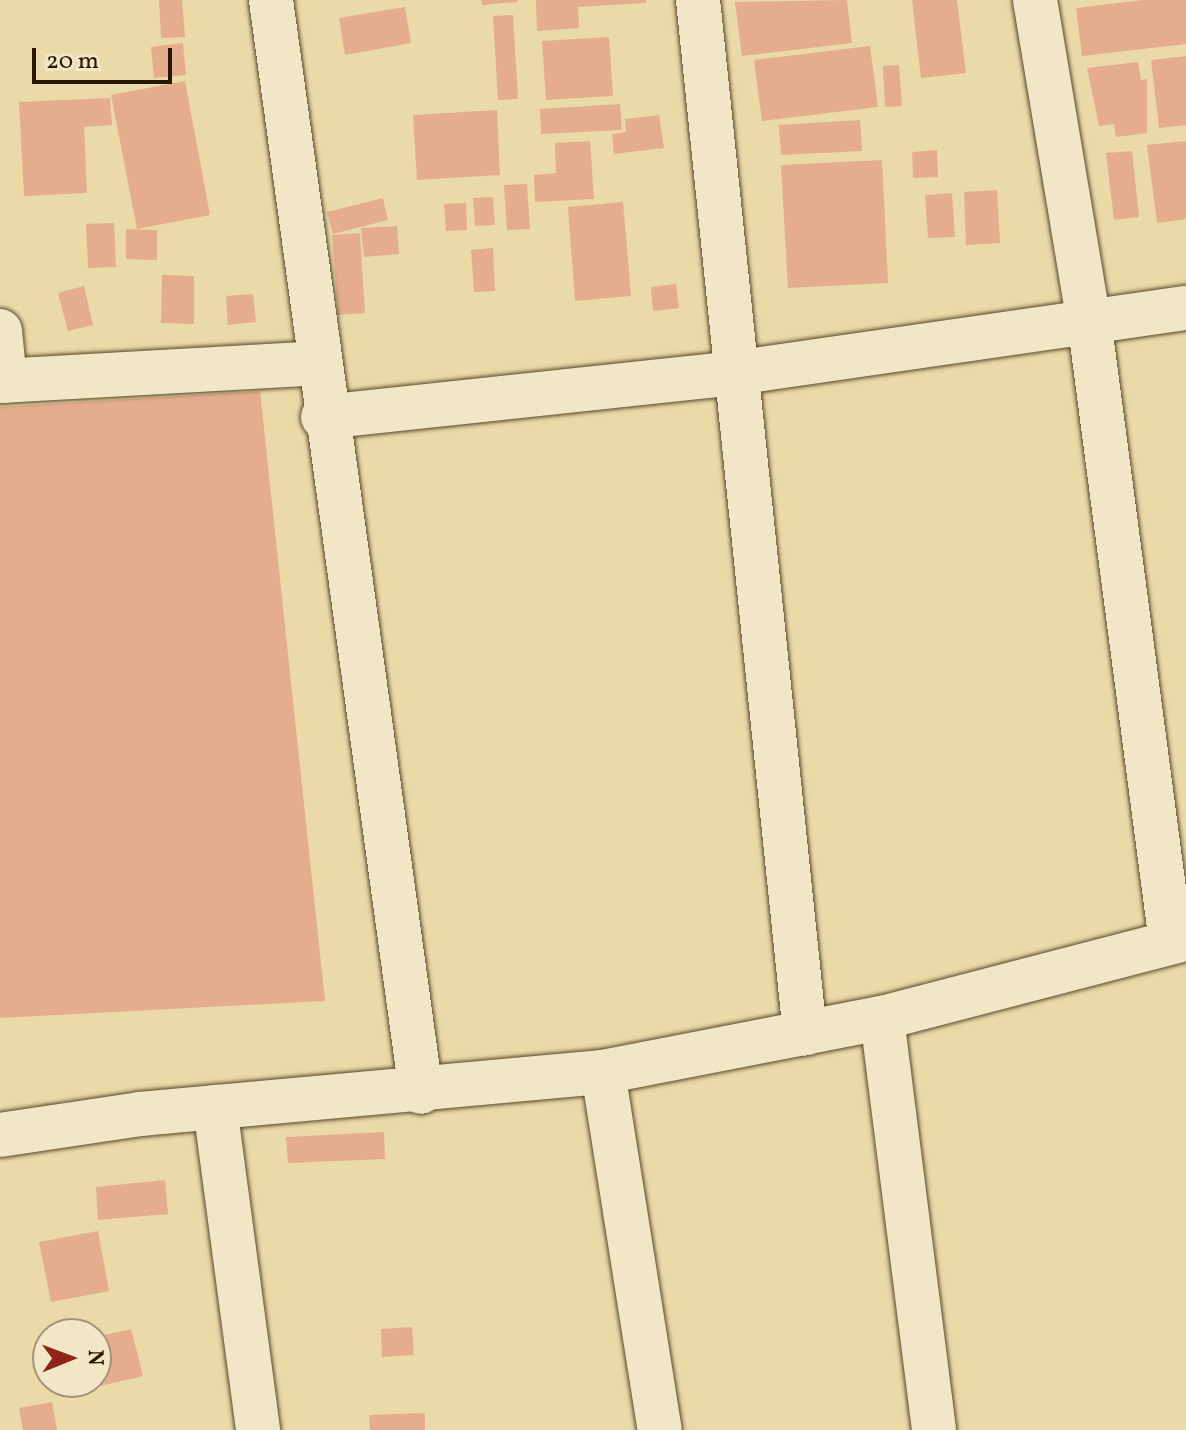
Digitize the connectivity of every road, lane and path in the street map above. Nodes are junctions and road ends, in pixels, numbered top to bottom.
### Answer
1 (271, 0) edge
2 (698, 0) edge
3 (1035, 0) edge
4 (1186, 308) edge
5 (1090, 327) junction
6 (0, 331) edge
7 (317, 363) junction
8 (734, 373) junction
9 (3, 381) edge
10 (323, 417) junction
11 (1178, 940) edge
12 (882, 1018) junction
13 (805, 1033) junction
14 (603, 1072) junction
15 (421, 1092) junction
16 (215, 1107) junction
17 (0, 1135) edge
18 (258, 1430) edge
19 (660, 1430) edge
20 (934, 1430) edge

1 - 7 street
2 - 8 street
3 - 5 street
4 - 5 street
5 - 8 street
5 - 11 street
6 - 9 street
7 - 9 street
7 - 10 street
8 - 10 street
8 - 13 street
10 - 15 street
11 - 12 street
12 - 13 street
12 - 20 street
13 - 14 street
14 - 15 street
14 - 19 street
15 - 16 street
16 - 17 street
16 - 18 street

